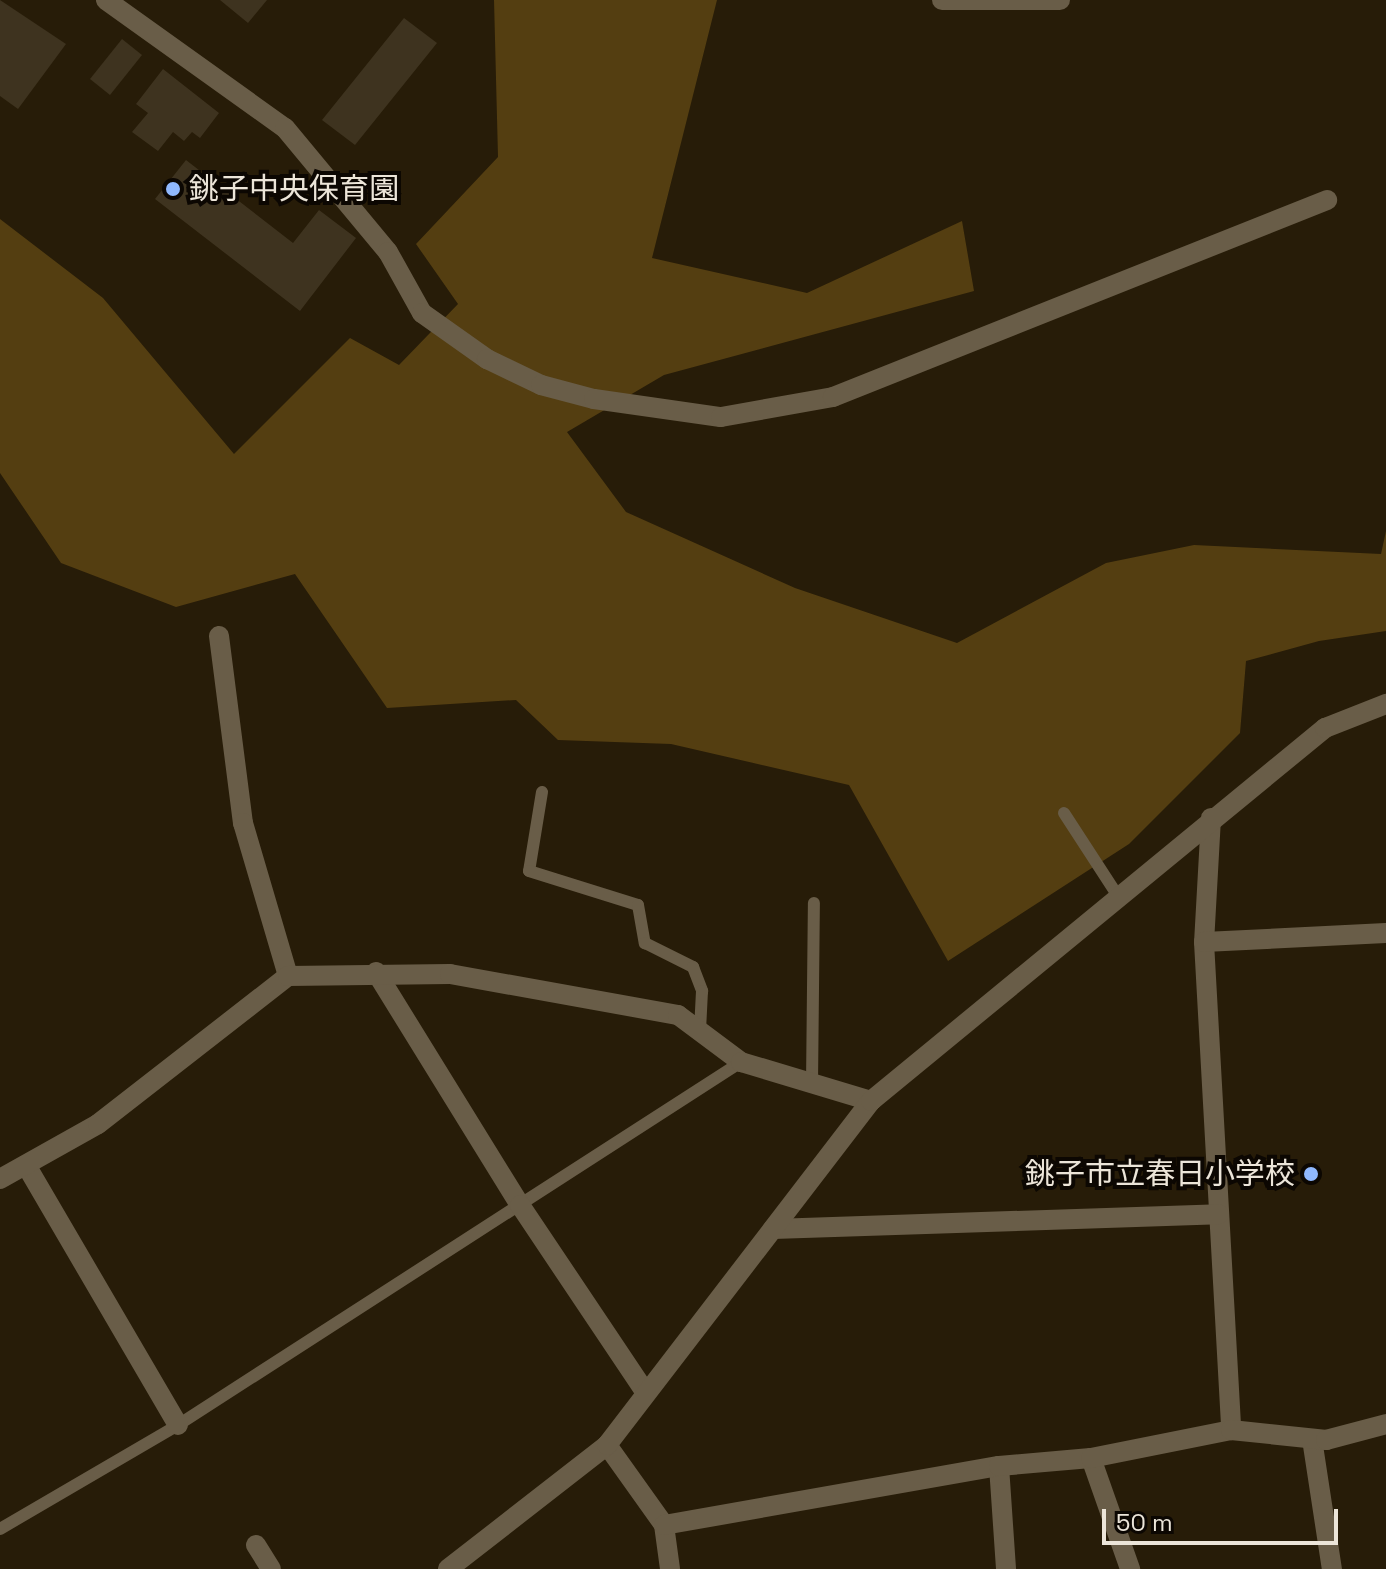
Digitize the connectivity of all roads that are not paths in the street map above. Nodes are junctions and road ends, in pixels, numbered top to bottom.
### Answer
1 (106, 0) edge
2 (942, 0) edge
3 (1060, 0) edge
4 (1327, 200) dead end
5 (219, 636) dead end
6 (1386, 704) edge
7 (542, 792) dead end
8 (1064, 813) dead end
9 (1211, 818) junction
10 (1118, 896) junction
11 (814, 903) dead end
12 (1386, 933) edge
13 (1204, 942) junction
14 (376, 972) junction
15 (288, 976) junction
16 (700, 1031) junction
17 (741, 1062) junction
18 (812, 1084) junction
19 (871, 1101) junction
20 (26, 1165) junction
21 (0, 1179) edge
22 (520, 1205) junction
23 (1219, 1214) junction
24 (773, 1229) junction
25 (646, 1393) junction
26 (1386, 1424) edge
27 (178, 1425) junction
28 (1231, 1430) junction
29 (1312, 1439) junction
30 (607, 1445) junction
31 (1091, 1458) junction
32 (999, 1466) junction
33 (664, 1525) junction
34 (0, 1529) edge
35 (256, 1545) dead end
36 (271, 1569) edge
37 (448, 1569) edge
38 (670, 1569) edge
39 (1006, 1569) edge
40 (1130, 1569) edge
41 (1332, 1569) edge

1 - 4 street
2 - 3 street
5 - 15 street
6 - 9 street
7 - 16 lane
8 - 10 lane
9 - 10 street
9 - 13 street
10 - 19 street
11 - 18 lane
12 - 13 street
13 - 23 street
14 - 15 street
14 - 16 street
14 - 22 street
15 - 20 street
16 - 17 street
17 - 18 street
17 - 22 lane
18 - 19 street
19 - 24 street
20 - 21 street
20 - 27 street
22 - 25 street
22 - 27 lane
23 - 24 street
23 - 28 street
24 - 25 street
25 - 30 street
26 - 29 street
27 - 34 lane
28 - 29 street
28 - 31 street
29 - 41 street
30 - 33 street
30 - 37 street
31 - 32 street
31 - 40 street
32 - 33 street
32 - 39 street
33 - 38 street
35 - 36 street

